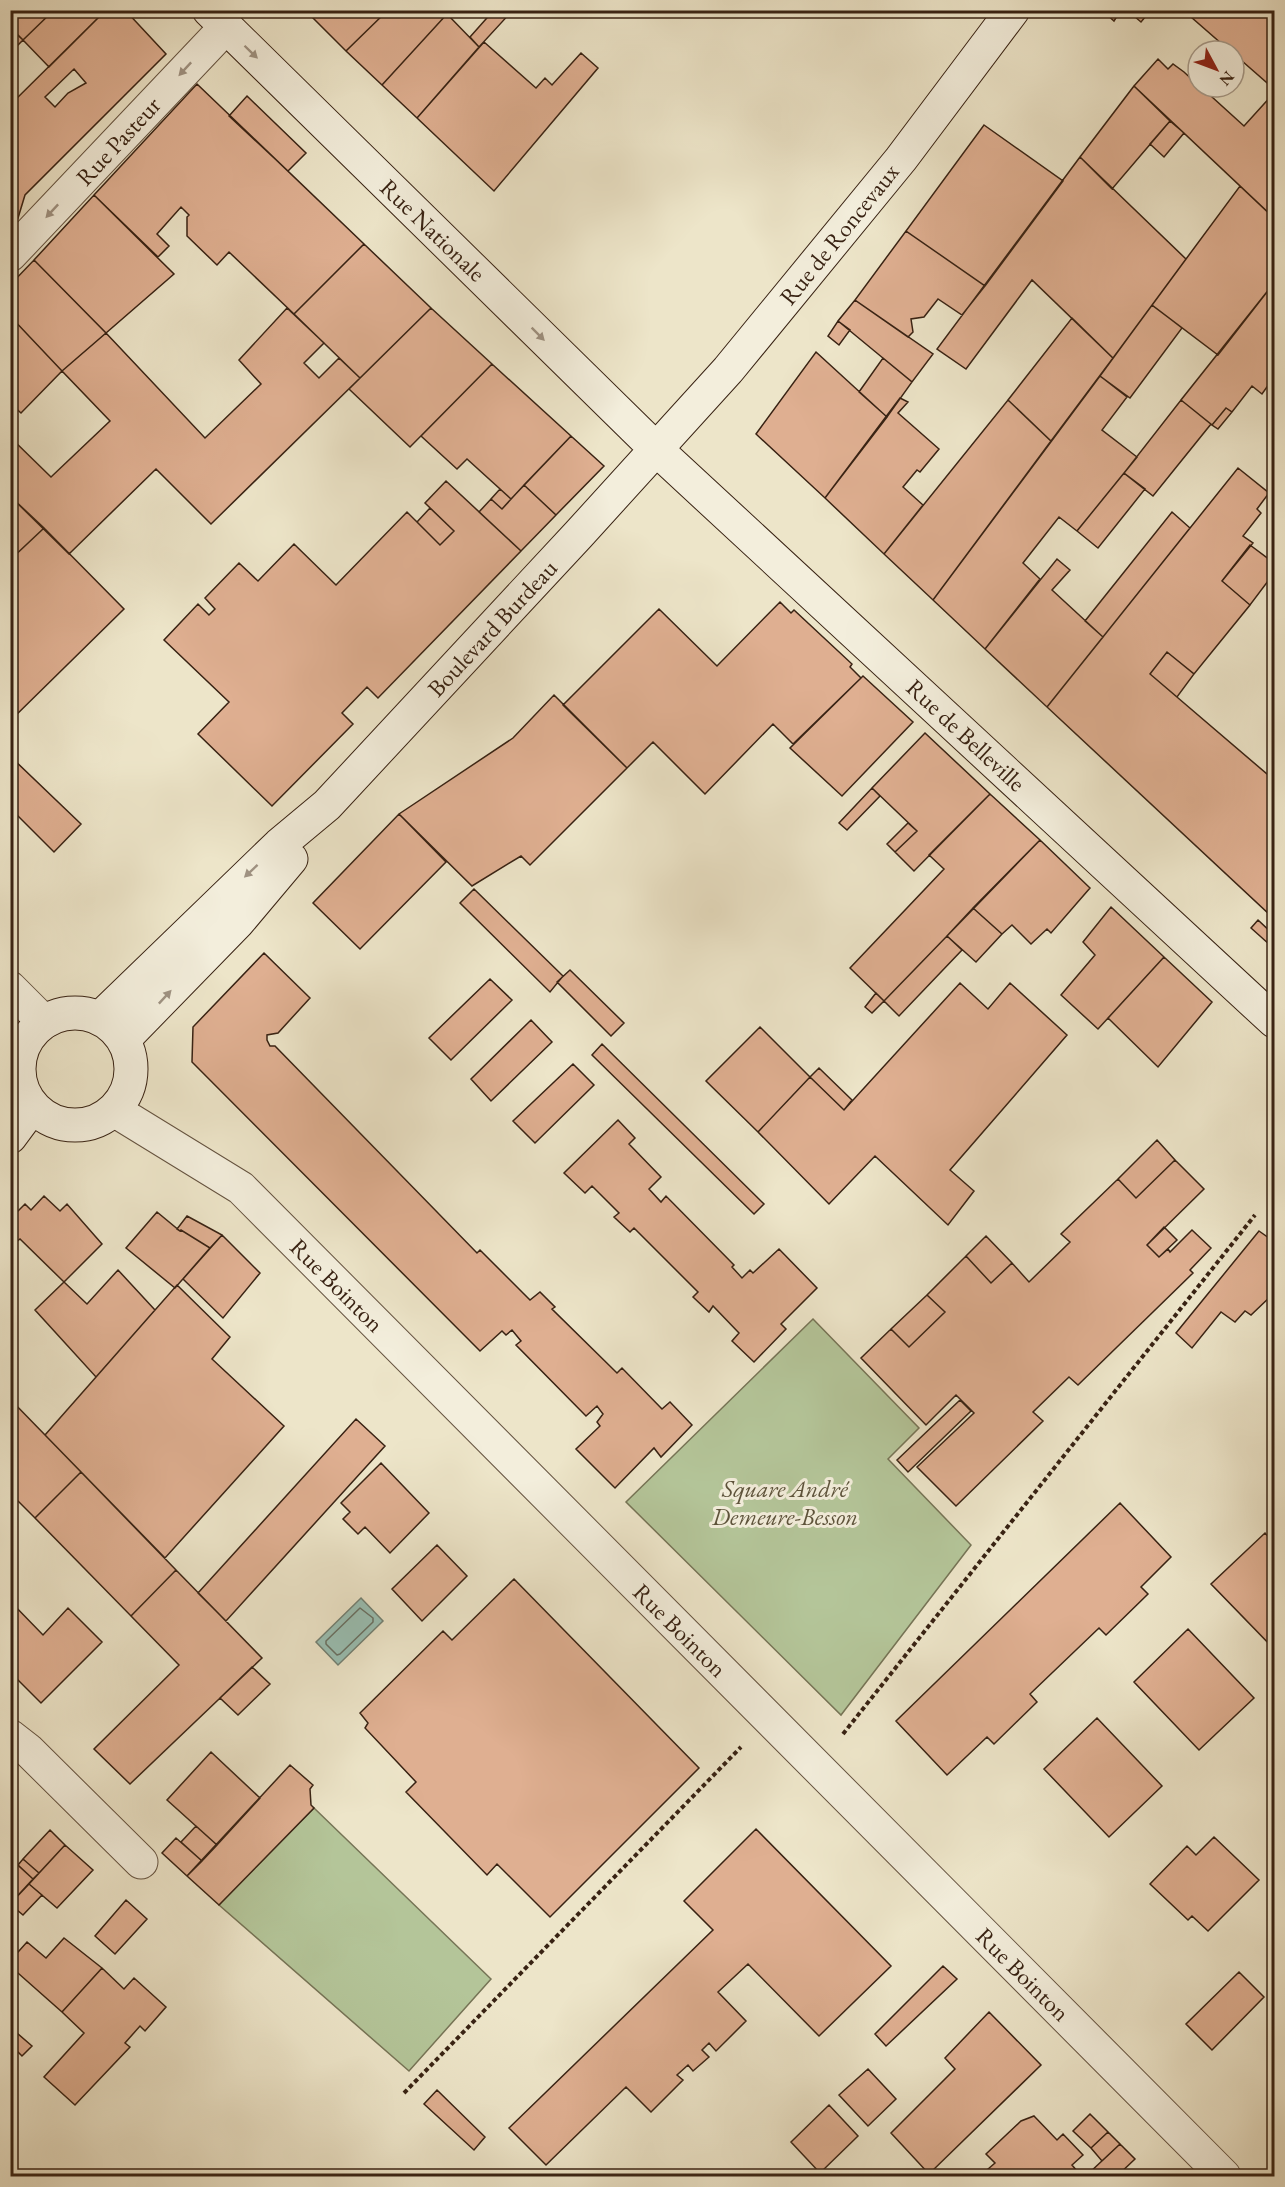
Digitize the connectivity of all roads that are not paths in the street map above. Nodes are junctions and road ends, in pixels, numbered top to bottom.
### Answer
1 (1013, 10) edge
2 (218, 19) edge
3 (10, 255) edge
4 (657, 450) junction
5 (327, 806) junction
6 (10, 988) edge
7 (100, 1018) junction
8 (44, 1022) junction
9 (1275, 1022) edge
10 (124, 1040) junction
11 (14, 1069) edge
12 (33, 1106) junction
13 (114, 1110) junction
14 (10, 1137) edge
15 (10, 1736) edge
16 (141, 1862) dead end
17 (1224, 2176) edge

1 - 4 main road, Rue de Roncevaux
2 -> 3 main road, Rue Pasteur
2 -> 4 main road, Rue Nationale
4 - 5 main road, Boulevard Burdeau
4 - 9 main road, Rue de Belleville
5 -> 7 main road, Boulevard Burdeau
10 -> 5 main road, Boulevard Burdeau
6 - 8 main road
7 - 8 main road
7 - 10 main road
8 - 11 main road
10 - 13 main road
11 - 12 main road
12 - 13 main road
12 - 14 main road
13 - 17 main road, Rue Bointon
15 - 16 main road

